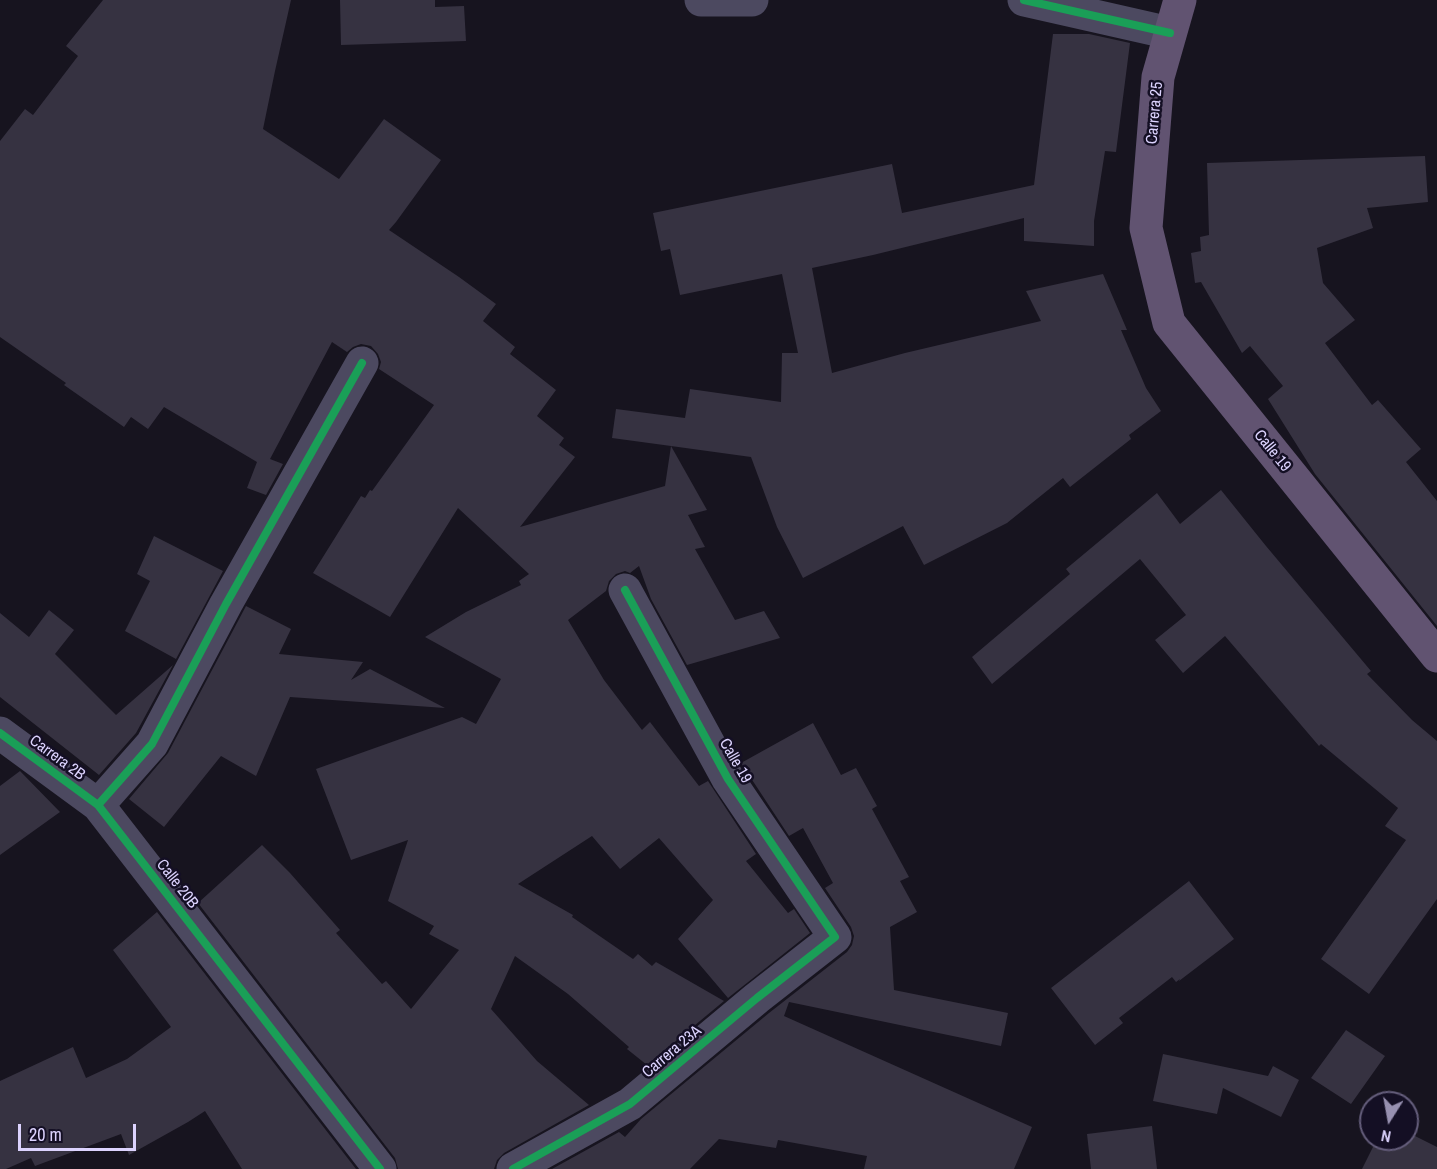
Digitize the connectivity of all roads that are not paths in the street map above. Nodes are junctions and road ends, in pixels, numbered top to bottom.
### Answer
1 (701, 0) edge
2 (752, 0) edge
3 (1024, 0) edge
4 (1180, 0) edge
5 (1170, 33) junction
6 (1146, 228) joint
7 (362, 363) dead end
8 (625, 590) dead end
9 (1437, 656) edge
10 (0, 733) edge
11 (98, 805) junction
12 (835, 937) joint
13 (380, 1169) edge
14 (513, 1169) edge

1 - 2 street
3 - 5 street
4 - 5 main road, Carrera 25
5 - 6 main road, Carrera 25
6 - 9 main road, Calle 19
7 - 11 street
8 - 12 street, Calle 19
10 - 11 street, Carrera 2B
11 - 13 street, Calle 20B
12 - 14 street, Carrera 23A

